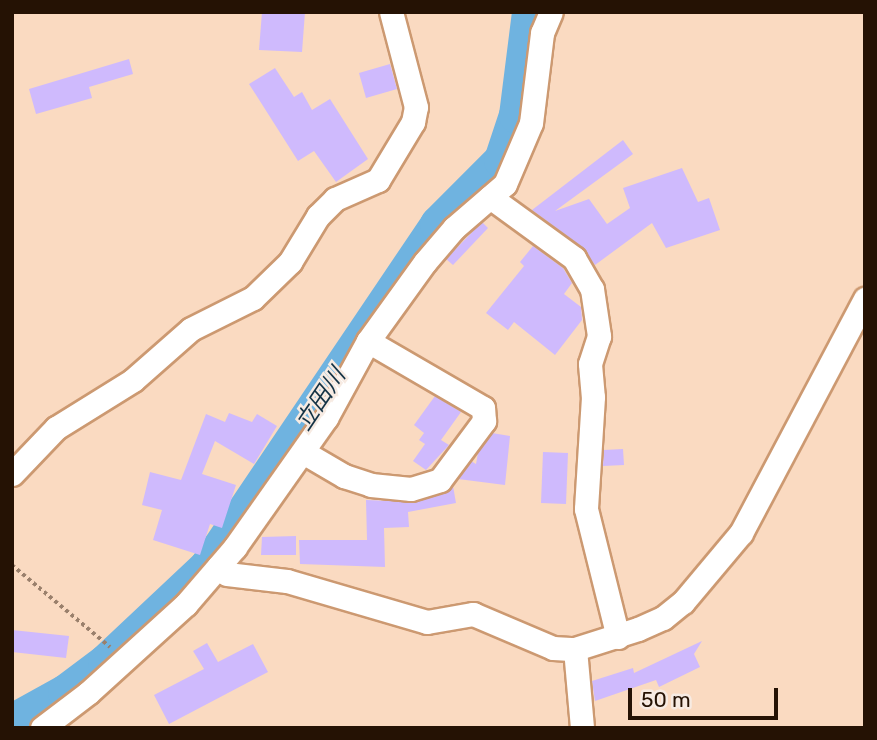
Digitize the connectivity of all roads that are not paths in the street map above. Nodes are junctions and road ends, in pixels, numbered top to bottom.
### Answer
1 (391, 12) edge
2 (551, 12) edge
3 (490, 197) junction
4 (865, 299) edge
5 (368, 341) junction
6 (303, 452) junction
7 (12, 474) edge
8 (218, 567) junction
9 (618, 636) junction
10 (575, 649) junction
11 (42, 728) edge
12 (582, 728) edge

1 - 7 street
2 - 3 street
3 - 5 street
3 - 9 street
4 - 9 street
5 - 6 street
5 - 6 street
6 - 8 street
8 - 10 street
8 - 11 street
9 - 10 street
10 - 12 street

